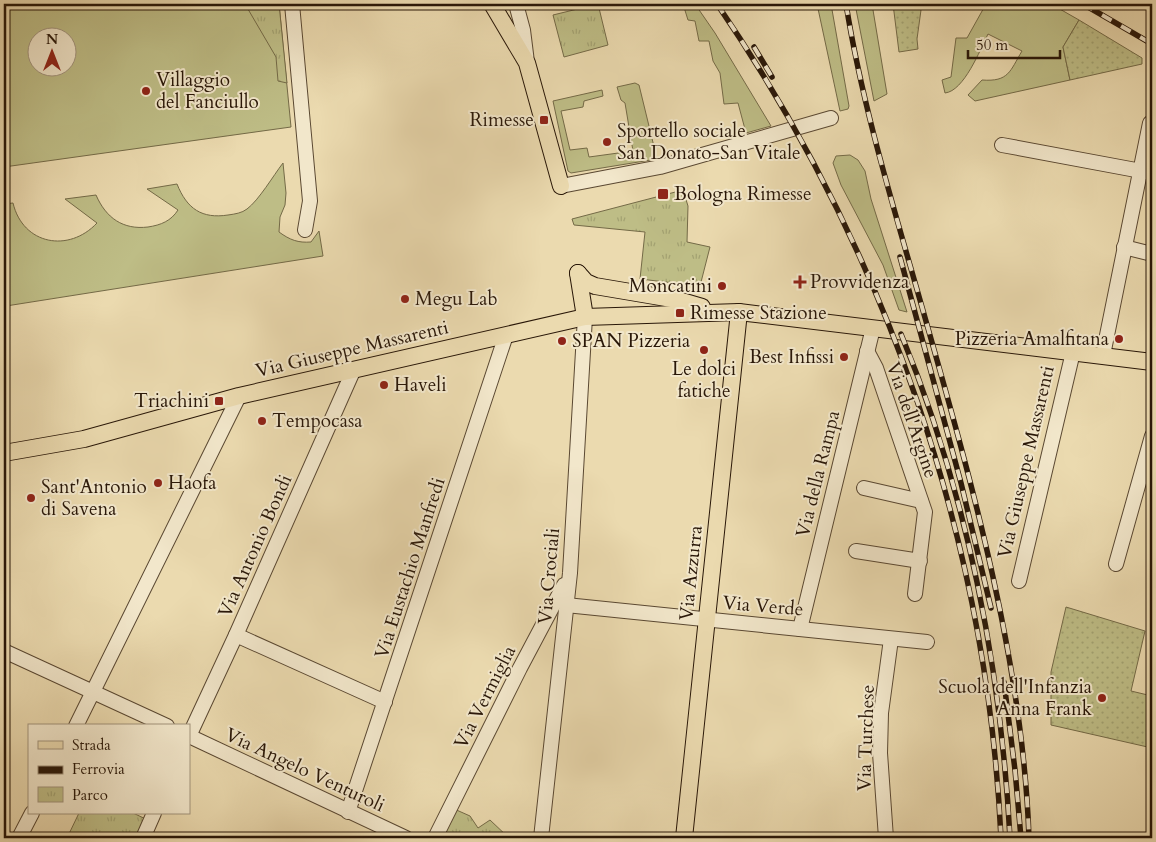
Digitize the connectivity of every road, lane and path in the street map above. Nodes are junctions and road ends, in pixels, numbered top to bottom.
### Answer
1 (292, 4) edge
2 (492, 4) edge
3 (516, 4) edge
4 (527, 62) junction
5 (831, 118) dead end
6 (1150, 123) dead end
7 (1002, 145) dead end
8 (1146, 172) edge
9 (561, 186) joint
10 (305, 230) dead end
11 (1124, 247) junction
12 (1152, 254) edge
13 (714, 312) junction
14 (739, 312) junction
15 (585, 317) junction
16 (873, 328) junction
17 (506, 335) junction
18 (867, 352) junction
19 (1073, 352) junction
20 (1103, 355) junction
21 (1152, 362) edge
22 (354, 369) junction
23 (239, 396) junction
24 (1152, 436) edge
25 (4, 453) edge
26 (864, 488) dead end
27 (921, 501) junction
28 (856, 551) dead end
29 (920, 561) junction
30 (1116, 564) dead end
31 (570, 573) junction
32 (1019, 580) dead end
33 (915, 594) dead end
34 (566, 605) junction
35 (706, 620) junction
36 (800, 629) junction
37 (236, 635) junction
38 (891, 639) junction
39 (927, 642) dead end
40 (4, 651) edge
41 (93, 691) junction
42 (385, 702) junction
43 (77, 724) edge
44 (163, 724) edge
45 (190, 734) edge
46 (190, 736) edge
47 (348, 812) junction
48 (31, 814) edge
49 (154, 814) edge
50 (19, 838) edge
51 (143, 838) edge
52 (406, 838) edge
53 (435, 838) edge
54 (541, 838) edge
55 (684, 838) edge
56 (886, 838) edge

1 - 10 street
2 - 4 main road
3 - 4 street
4 - 9 main road
5 - 9 street
6 - 8 street
7 - 8 street
8 - 11 street
11 - 12 street
11 - 20 street
13 - 14 main road, Via Giuseppe Massarenti
13 - 15 main road, Via Giuseppe Massarenti
13 - 15 main road, Via Giuseppe Massarenti
14 - 16 main road, Via Giuseppe Massarenti
14 - 35 main road, Via Azzurra
15 - 17 main road, Via Giuseppe Massarenti
15 - 31 street, Via Crociali
16 - 18 street, Via della Rampa
16 - 19 main road, Via Giuseppe Massarenti
17 - 22 main road, Via Giuseppe Massarenti
17 - 42 street, Via Eustachio Manfredi
18 - 27 street, Via dell'Argine
18 - 36 street, Via della Rampa
19 - 20 main road, Via Giuseppe Massarenti
19 - 32 street, Via Giuseppe Massarenti
20 - 21 main road, Via Giuseppe Massarenti
22 - 23 main road, Via Giuseppe Massarenti
22 - 37 street, Via Antonio Bondi
23 - 25 main road, Via Giuseppe Massarenti
23 - 41 street
24 - 30 street
26 - 27 street, Via dell'Argine
27 - 29 street, Via dell'Argine
28 - 29 street
29 - 33 street, Via dell'Argine
31 - 34 street, Via Crociali
31 - 53 street, Via Vermiglia
34 - 35 street, Via Verde
34 - 54 street, Via Crociali
35 - 36 street, Via Verde
35 - 55 main road, Via Azzurra
36 - 38 street, Via Verde
37 - 42 street
37 - 45 street, Via Antonio Bondi
38 - 39 street, Via Verde
38 - 56 street, Via Turchese
40 - 41 street
41 - 43 street
41 - 44 street
42 - 47 street, Via Eustachio Manfredi
46 - 47 street, Via Angelo Venturoli
47 - 52 street, Via Angelo Venturoli
48 - 50 street
49 - 51 street

